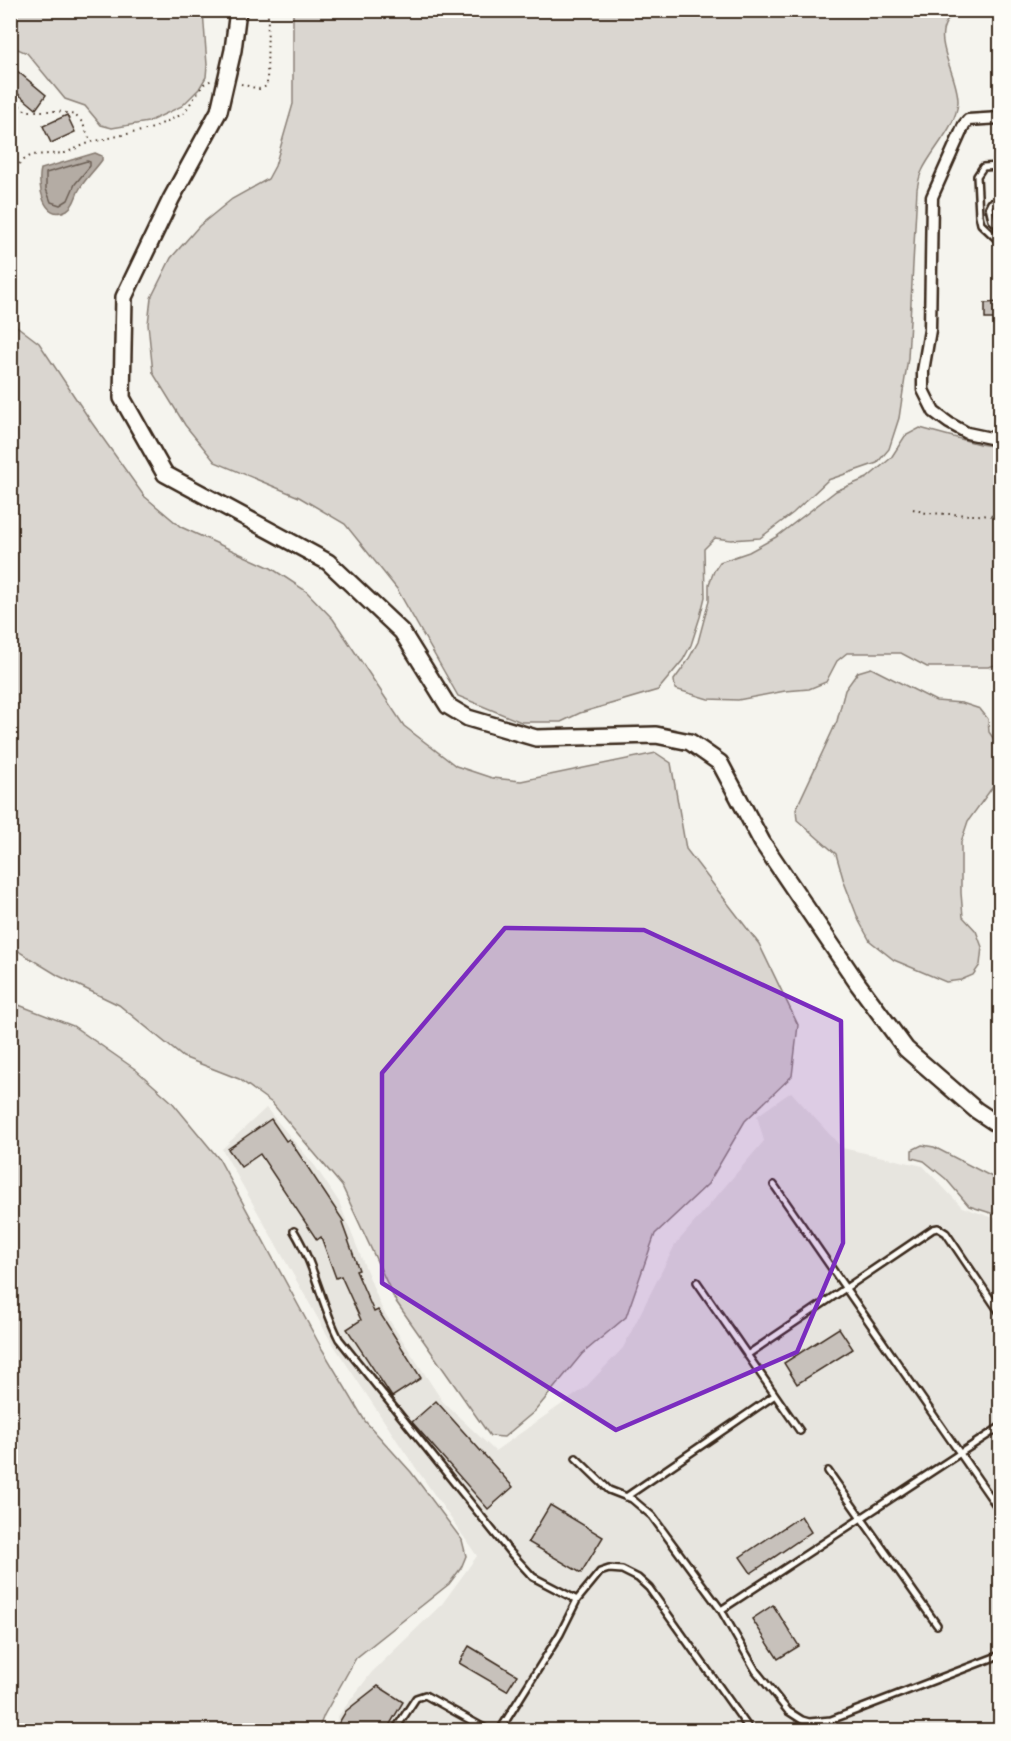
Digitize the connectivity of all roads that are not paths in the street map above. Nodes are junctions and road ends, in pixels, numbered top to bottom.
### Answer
1 (238, 10) edge
2 (1000, 118) edge
3 (1000, 166) edge
4 (1000, 202) edge
5 (1000, 228) edge
6 (1000, 242) edge
7 (1000, 440) edge
8 (1000, 1126) edge
9 (774, 1185) dead end
10 (294, 1231) dead end
11 (697, 1282) dead end
12 (846, 1289) junction
13 (1000, 1313) edge
14 (747, 1355) junction
15 (776, 1395) junction
16 (1000, 1427) edge
17 (800, 1431) dead end
18 (961, 1453) junction
19 (576, 1458) dead end
20 (828, 1471) dead end
21 (626, 1497) junction
22 (1000, 1511) edge
23 (862, 1518) junction
24 (577, 1600) junction
25 (722, 1610) junction
26 (937, 1625) dead end
27 (1000, 1655) edge
28 (395, 1731) edge
29 (488, 1731) edge
30 (500, 1731) edge
31 (750, 1731) edge

1 - 8 street
2 - 7 street
3 - 6 lane
4 - 5 lane
9 - 12 lane
10 - 24 lane
11 - 14 lane
12 - 13 lane
12 - 14 lane
12 - 18 lane
14 - 15 lane
15 - 17 lane
15 - 21 lane
16 - 18 lane
18 - 22 lane
18 - 23 lane
19 - 21 lane
20 - 23 lane
21 - 25 lane
23 - 25 lane
23 - 26 lane
24 - 30 lane
24 - 31 lane
25 - 27 lane
28 - 29 lane

